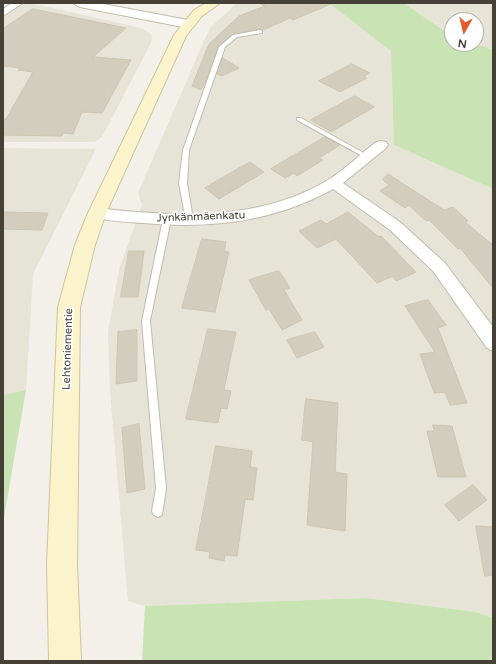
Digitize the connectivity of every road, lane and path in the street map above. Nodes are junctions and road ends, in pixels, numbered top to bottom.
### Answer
1 (18, 3) edge
2 (80, 3) edge
3 (214, 3) edge
4 (3, 12) edge
5 (188, 24) junction
6 (260, 32) dead end
7 (299, 119) dead end
8 (381, 146) dead end
9 (366, 156) junction
10 (334, 182) junction
11 (97, 213) junction
12 (167, 219) junction
13 (189, 220) junction
14 (493, 343) edge
15 (158, 511) dead end
16 (65, 661) edge

1 - 4 street
2 - 5 street
3 - 5 main road, Lehtoniementie
5 - 11 main road, Lehtoniementie
6 - 13 lane
7 - 9 lane
8 - 9 street, Jynkänmäenkatu
9 - 10 street, Jynkänmäenkatu
10 - 13 street, Jynkänmäenkatu
10 - 14 street
11 - 12 street, Jynkänmäenkatu
11 - 16 main road, Lehtoniementie
12 - 13 street, Jynkänmäenkatu
12 - 15 lane

